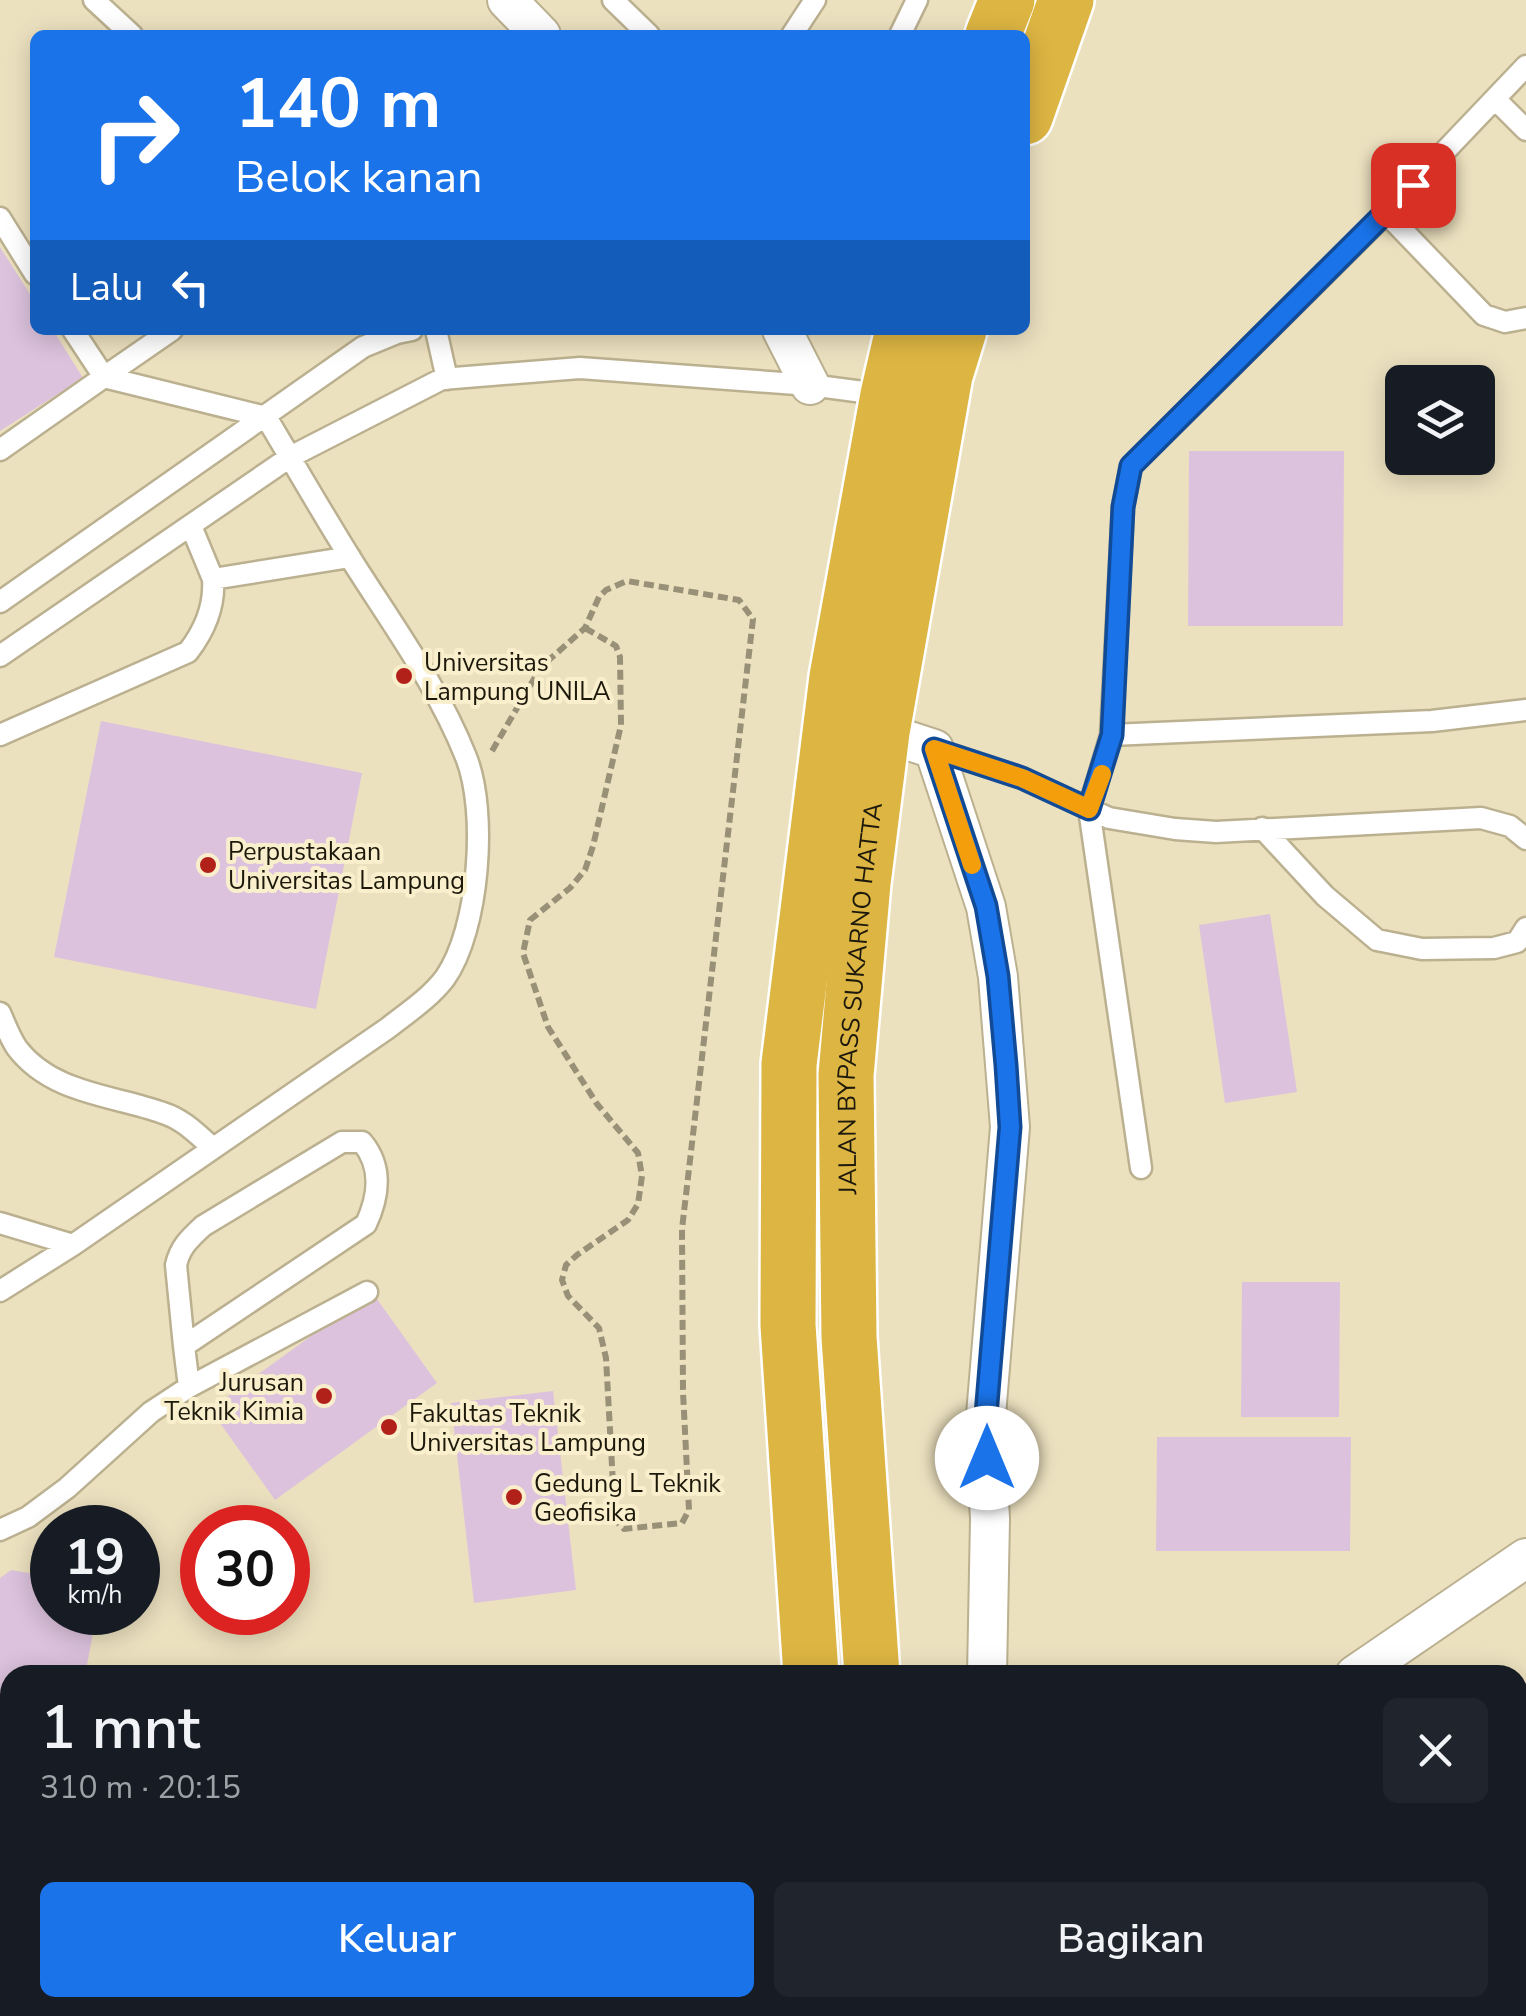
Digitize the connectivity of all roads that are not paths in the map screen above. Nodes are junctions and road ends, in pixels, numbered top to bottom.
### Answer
1 (94, 0) edge
2 (612, 0) edge
3 (816, 0) edge
4 (917, 0) edge
5 (1006, 0) edge
6 (1066, 0) edge
7 (127, 30) edge
8 (644, 30) edge
9 (795, 30) edge
10 (902, 30) edge
11 (995, 30) edge
12 (1526, 66) edge
13 (1494, 99) junction
14 (1030, 103) edge
15 (1526, 130) edge
16 (1386, 214) junction
17 (0, 218) edge
18 (30, 266) edge
19 (1526, 318) edge
20 (76, 335) edge
21 (165, 335) edge
22 (392, 335) edge
23 (437, 335) edge
24 (785, 335) edge
25 (902, 335) edge
26 (958, 335) edge
27 (104, 377) junction
28 (447, 379) junction
29 (810, 384) junction
30 (888, 395) junction
31 (266, 417) junction
32 (0, 450) edge
33 (290, 457) junction
34 (191, 526) junction
35 (350, 557) junction
36 (213, 578) junction
37 (0, 602) edge
38 (0, 656) edge
39 (1526, 710) edge
40 (882, 732) junction
41 (0, 734) edge
42 (1112, 735) junction
43 (934, 749) junction
44 (1089, 809) junction
45 (1262, 828) junction
46 (1526, 839) edge
47 (1526, 928) edge
48 (0, 1013) edge
49 (214, 1148) junction
50 (1141, 1168) dead end
51 (0, 1223) edge
52 (74, 1245) junction
53 (0, 1292) edge
54 (367, 1292) dead end
55 (184, 1346) junction
56 (188, 1387) junction
57 (0, 1530) edge
58 (1526, 1558) edge
59 (811, 1665) edge
60 (871, 1665) edge
61 (987, 1665) edge
62 (1370, 1665) edge

1 - 7 lane
2 - 8 lane
3 - 9 lane
4 - 10 lane
5 - 11 highway
6 - 14 highway
12 - 13 lane
13 - 15 lane
13 - 16 lane
16 - 19 lane
16 - 42 lane
17 - 18 lane
20 - 27 lane
21 - 27 lane
22 - 31 lane
23 - 28 lane
24 - 29 street
25 - 30 highway
26 - 40 highway, JALAN BYPASS SUKARNO HATTA
27 - 31 lane
27 - 32 lane
28 - 29 lane
28 - 33 lane
29 - 30 lane
30 - 59 highway
31 - 33 lane
31 - 37 lane
33 - 34 lane
33 - 35 lane
34 - 36 lane
34 - 38 lane
35 - 36 lane
35 - 49 lane
36 - 41 lane
39 - 42 lane
40 - 43 street
40 - 60 highway, JALAN BYPASS SUKARNO HATTA
42 - 44 lane
43 - 44 lane
43 - 61 street
44 - 45 lane
44 - 50 lane
45 - 46 lane
45 - 47 lane
48 - 49 lane
49 - 52 lane
51 - 52 lane
52 - 53 lane
54 - 56 lane
55 - 55 lane
55 - 56 lane
56 - 57 lane
58 - 62 street

